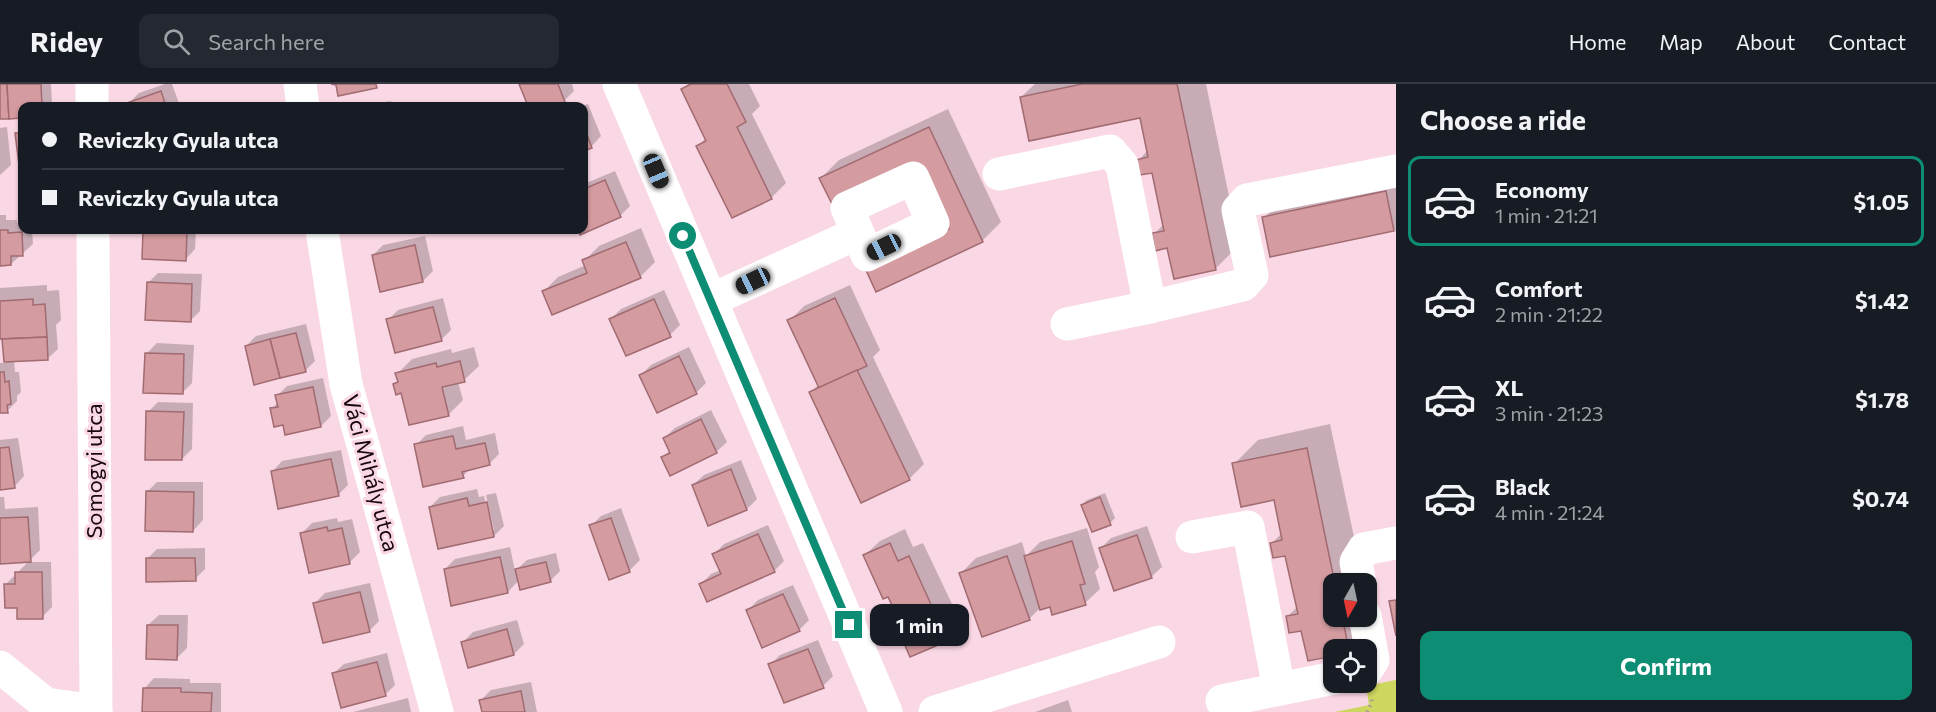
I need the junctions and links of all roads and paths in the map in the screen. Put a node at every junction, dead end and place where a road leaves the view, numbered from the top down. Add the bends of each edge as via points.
1 (92, 84) edge
2 (300, 84) edge
3 (619, 84) edge
4 (92, 102) edge
5 (302, 102) edge
6 (1396, 171) edge
7 (999, 174) dead end
8 (858, 233) dead end
9 (93, 234) edge
10 (323, 234) edge
11 (711, 300) junction
12 (1150, 307) junction
13 (1066, 324) dead end
14 (1192, 537) dead end
15 (1396, 543) edge
16 (1358, 573) edge
17 (1159, 642) dead end
18 (0, 667) edge
19 (1323, 680) edge
20 (1279, 689) junction
21 (1222, 701) dead end
22 (93, 712) edge
23 (437, 712) edge
24 (886, 712) edge
25 (935, 712) edge

1 - 4 street
2 - 5 street
3 - 11 street
6 - 12 street via 1247,200 1238,210 1252,276 1243,285
7 - 12 street via 1110,152 1122,165
8 - 11 street
9 - 22 street, Somogyi utca
10 - 23 street, Váci Mihály utca via 346,384
11 - 24 street
12 - 13 street
14 - 20 street via 1248,527
15 - 16 street via 1364,549 1356,562
17 - 25 street
18 - 22 street via 46,704
19 - 20 street
20 - 21 street

